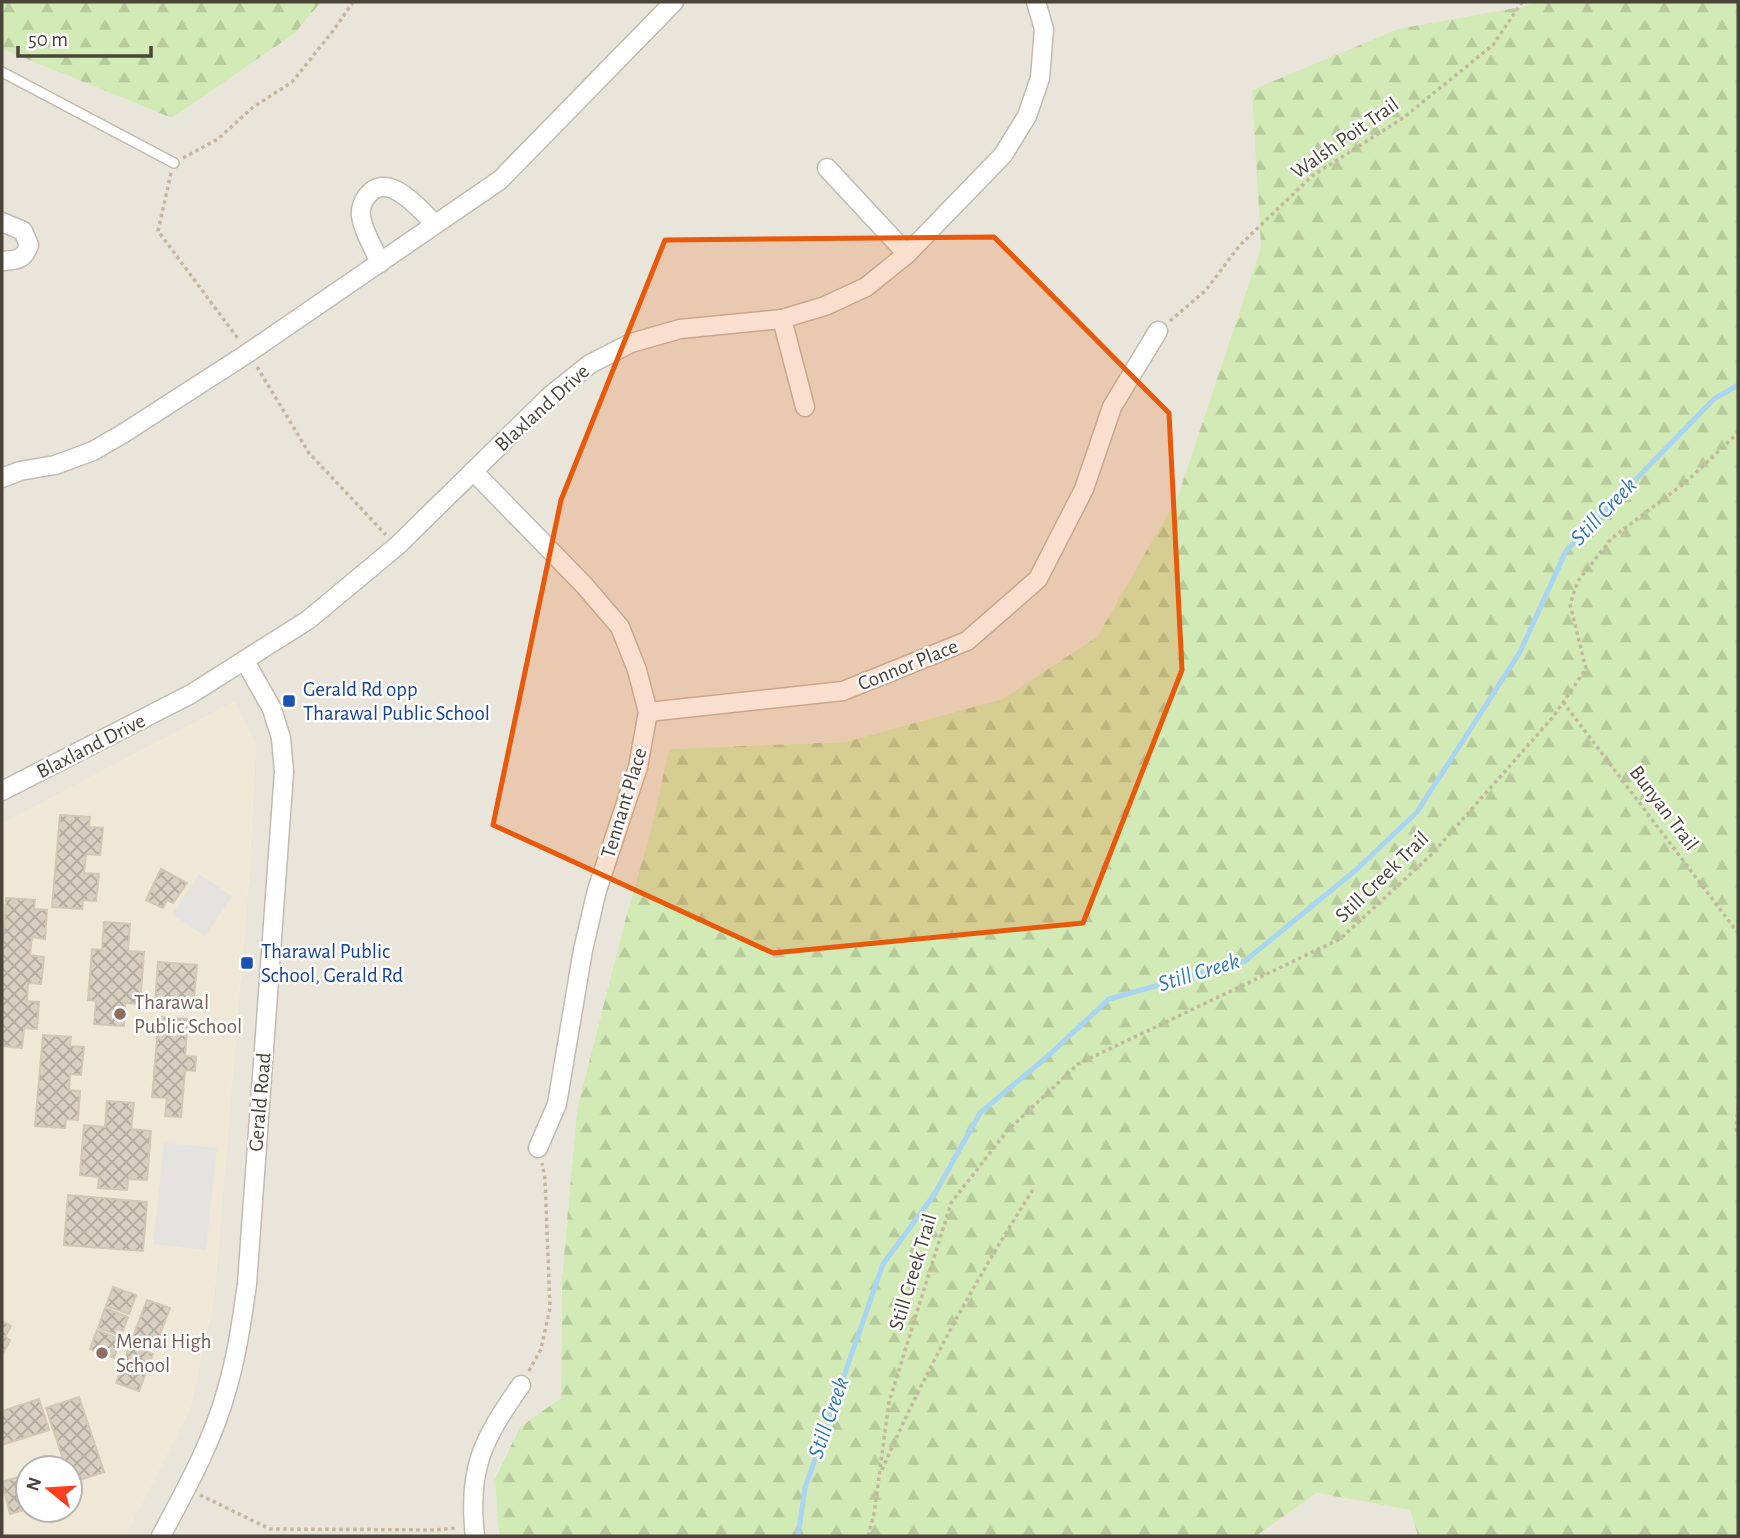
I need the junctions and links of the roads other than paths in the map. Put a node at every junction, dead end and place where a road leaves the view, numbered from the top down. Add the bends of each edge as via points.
1 (674, 2) edge
2 (1036, 2) edge
3 (2, 72) edge
4 (174, 163) road end
5 (827, 168) dead end
6 (2, 222) edge
7 (435, 224) junction
8 (907, 254) junction
9 (2, 261) edge
10 (380, 262) junction
11 (782, 319) junction
12 (1158, 331) road end
13 (805, 407) dead end
14 (473, 471) junction
15 (2, 478) edge
16 (245, 661) junction
17 (648, 712) junction
18 (2, 791) edge
19 (538, 1148) road end
20 (521, 1385) road end
21 (474, 1531) edge
22 (161, 1536) edge

1 - 7 street via 500,180
2 - 8 street, Blaxland Drive via 1044,29 1040,78 1027,116 1003,155
3 - 4 lane
5 - 8 street
6 - 9 street via 23,231 29,245 19,260
7 - 10 street
7 - 10 street via 395,189 371,192 361,215
8 - 11 street, Blaxland Drive via 866,287
10 - 15 street via 93,451
11 - 13 street
11 - 14 street, Blaxland Drive via 680,329 631,343 590,364 551,395
12 - 17 street, Connor Place via 1112,407 1084,489 1038,579 967,641 843,691
14 - 16 street, Blaxland Drive via 397,546 308,620
14 - 17 street, Tennant Place via 620,627
16 - 18 street, Blaxland Drive via 191,694
16 - 22 street, Gerald Road via 272,709 284,772 247,1283 227,1390 209,1442
17 - 19 street, Tennant Place via 638,767 591,914 557,1104
20 - 21 street via 485,1441 473,1483

